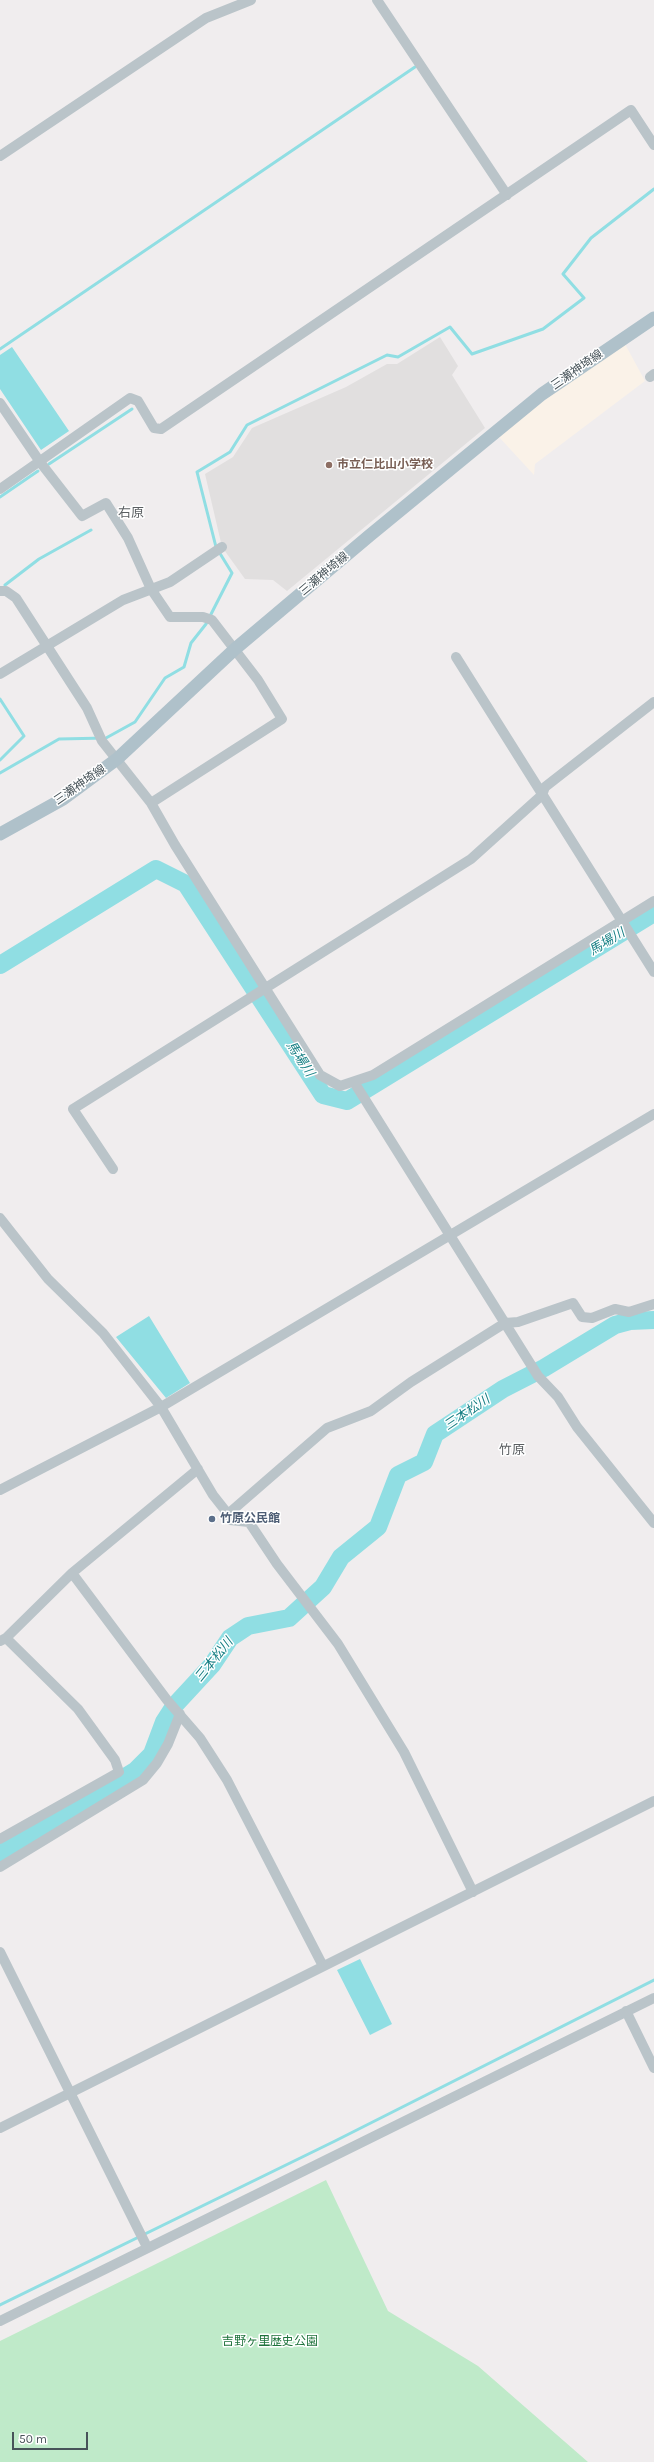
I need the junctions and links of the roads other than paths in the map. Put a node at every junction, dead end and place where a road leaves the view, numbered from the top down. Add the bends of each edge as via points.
1 (251, 0) edge
2 (377, 0) edge
3 (654, 145) edge
4 (0, 156) edge
5 (507, 194) junction
6 (654, 318) edge
7 (0, 404) edge
8 (40, 462) junction
9 (0, 489) edge
10 (222, 547) dead end
11 (151, 588) junction
12 (0, 591) edge
13 (46, 646) junction
14 (235, 650) junction
15 (456, 657) dead end
16 (0, 674) edge
17 (654, 702) edge
18 (117, 759) junction
19 (542, 795) junction
20 (151, 803) junction
21 (0, 834) edge
22 (654, 901) edge
23 (622, 921) junction
24 (654, 972) edge
25 (266, 987) junction
26 (354, 1082) junction
27 (654, 1114) edge
28 (113, 1169) dead end
29 (0, 1218) edge
30 (449, 1234) junction
31 (654, 1304) edge
32 (505, 1323) junction
33 (161, 1407) junction
34 (198, 1470) junction
35 (0, 1490) edge
36 (228, 1514) junction
37 (654, 1523) edge
38 (72, 1572) junction
39 (3, 1640) edge
40 (180, 1714) junction
41 (654, 1801) edge
42 (0, 1839) edge
43 (0, 1867) edge
44 (473, 1892) junction
45 (0, 1952) edge
46 (323, 1966) junction
47 (654, 1998) edge
48 (626, 2011) junction
49 (654, 2068) edge
50 (69, 2093) junction
51 (0, 2128) edge
52 (147, 2247) junction
53 (0, 2321) edge

1 - 4 street via 206,18
2 - 5 street
3 - 5 street via 631,110
5 - 8 street via 161,429 154,428 138,401 130,398
6 - 14 main road, 三瀬神埼線 via 542,394
7 - 8 street
8 - 9 street
8 - 11 street via 82,516 106,503 128,538
10 - 11 street via 170,582
11 - 13 street via 123,600
11 - 14 street via 170,617 203,617 212,620
12 - 13 street via 6,591 16,598
13 - 16 street
13 - 18 street via 87,708 102,741
14 - 18 main road, 三瀬神埼線
14 - 20 street via 258,680 282,719
15 - 19 street
17 - 19 street via 545,788
18 - 20 street
18 - 21 main road, 三瀬神埼線 via 63,799
19 - 23 street
19 - 25 street via 471,859
20 - 25 street
22 - 23 street
23 - 24 street
23 - 26 street via 373,1075
25 - 26 street via 320,1075 340,1086
25 - 28 street via 73,1109
26 - 30 street
27 - 30 street
29 - 33 street via 48,1279 103,1333
30 - 32 street
30 - 33 street
31 - 32 street via 629,1312 615,1309 592,1318 582,1317 573,1303 518,1322
32 - 36 street via 411,1382 371,1411 327,1428
32 - 37 street via 538,1376 558,1397 577,1427
33 - 34 street
33 - 35 street
34 - 36 street
34 - 38 street
36 - 44 street via 230,1520 248,1522 360,1678 404,1752
38 - 39 street
38 - 40 street
39 - 42 street via 78,1709 115,1760 119,1772
40 - 43 street via 168,1744 143,1780
40 - 46 street via 200,1738 227,1780
41 - 44 street
44 - 46 street
45 - 50 street
46 - 50 street
47 - 48 street
48 - 49 street
48 - 52 street
50 - 51 street
50 - 52 street
52 - 53 street

